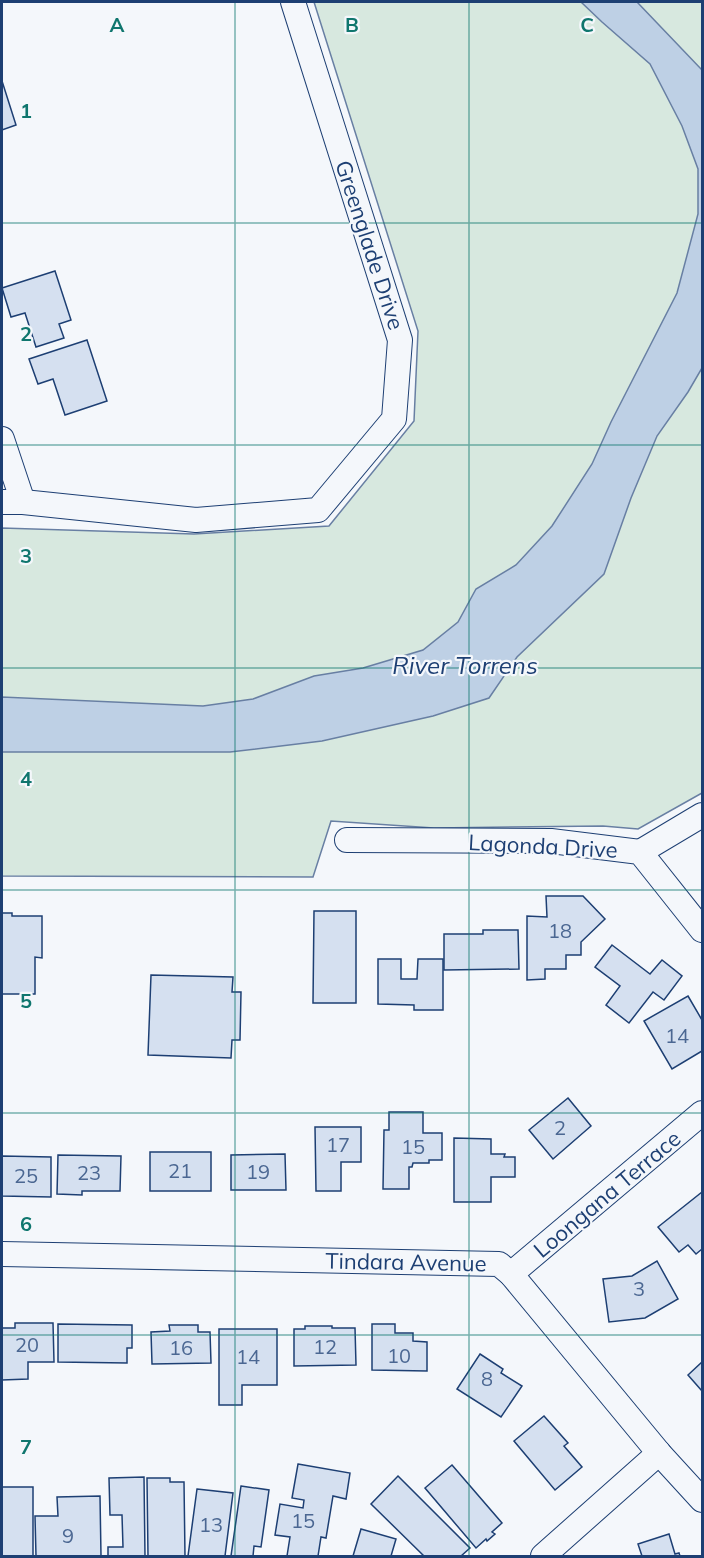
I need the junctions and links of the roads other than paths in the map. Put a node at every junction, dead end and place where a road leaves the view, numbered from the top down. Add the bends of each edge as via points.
1 (293, 2) edge
2 (2, 439) edge
3 (12, 502) edge
4 (702, 815) edge
5 (347, 840) dead end
6 (640, 852) junction
7 (702, 930) edge
8 (702, 1113) edge
9 (2, 1254) edge
10 (511, 1274) junction
11 (659, 1453) junction
12 (702, 1500) edge
13 (543, 1557) edge

1 - 3 street, Greenglade Drive via 400,340 394,419 318,510 196,519
2 - 3 street
4 - 6 street
5 - 6 street, Lagonda Drive via 551,841
6 - 7 street, Lagonda Drive
8 - 10 street, Loongana Terrace
9 - 10 street, Tindara Avenue via 499,1264
10 - 11 street, Tindara Avenue
11 - 12 street, Tindara Avenue
11 - 13 street

